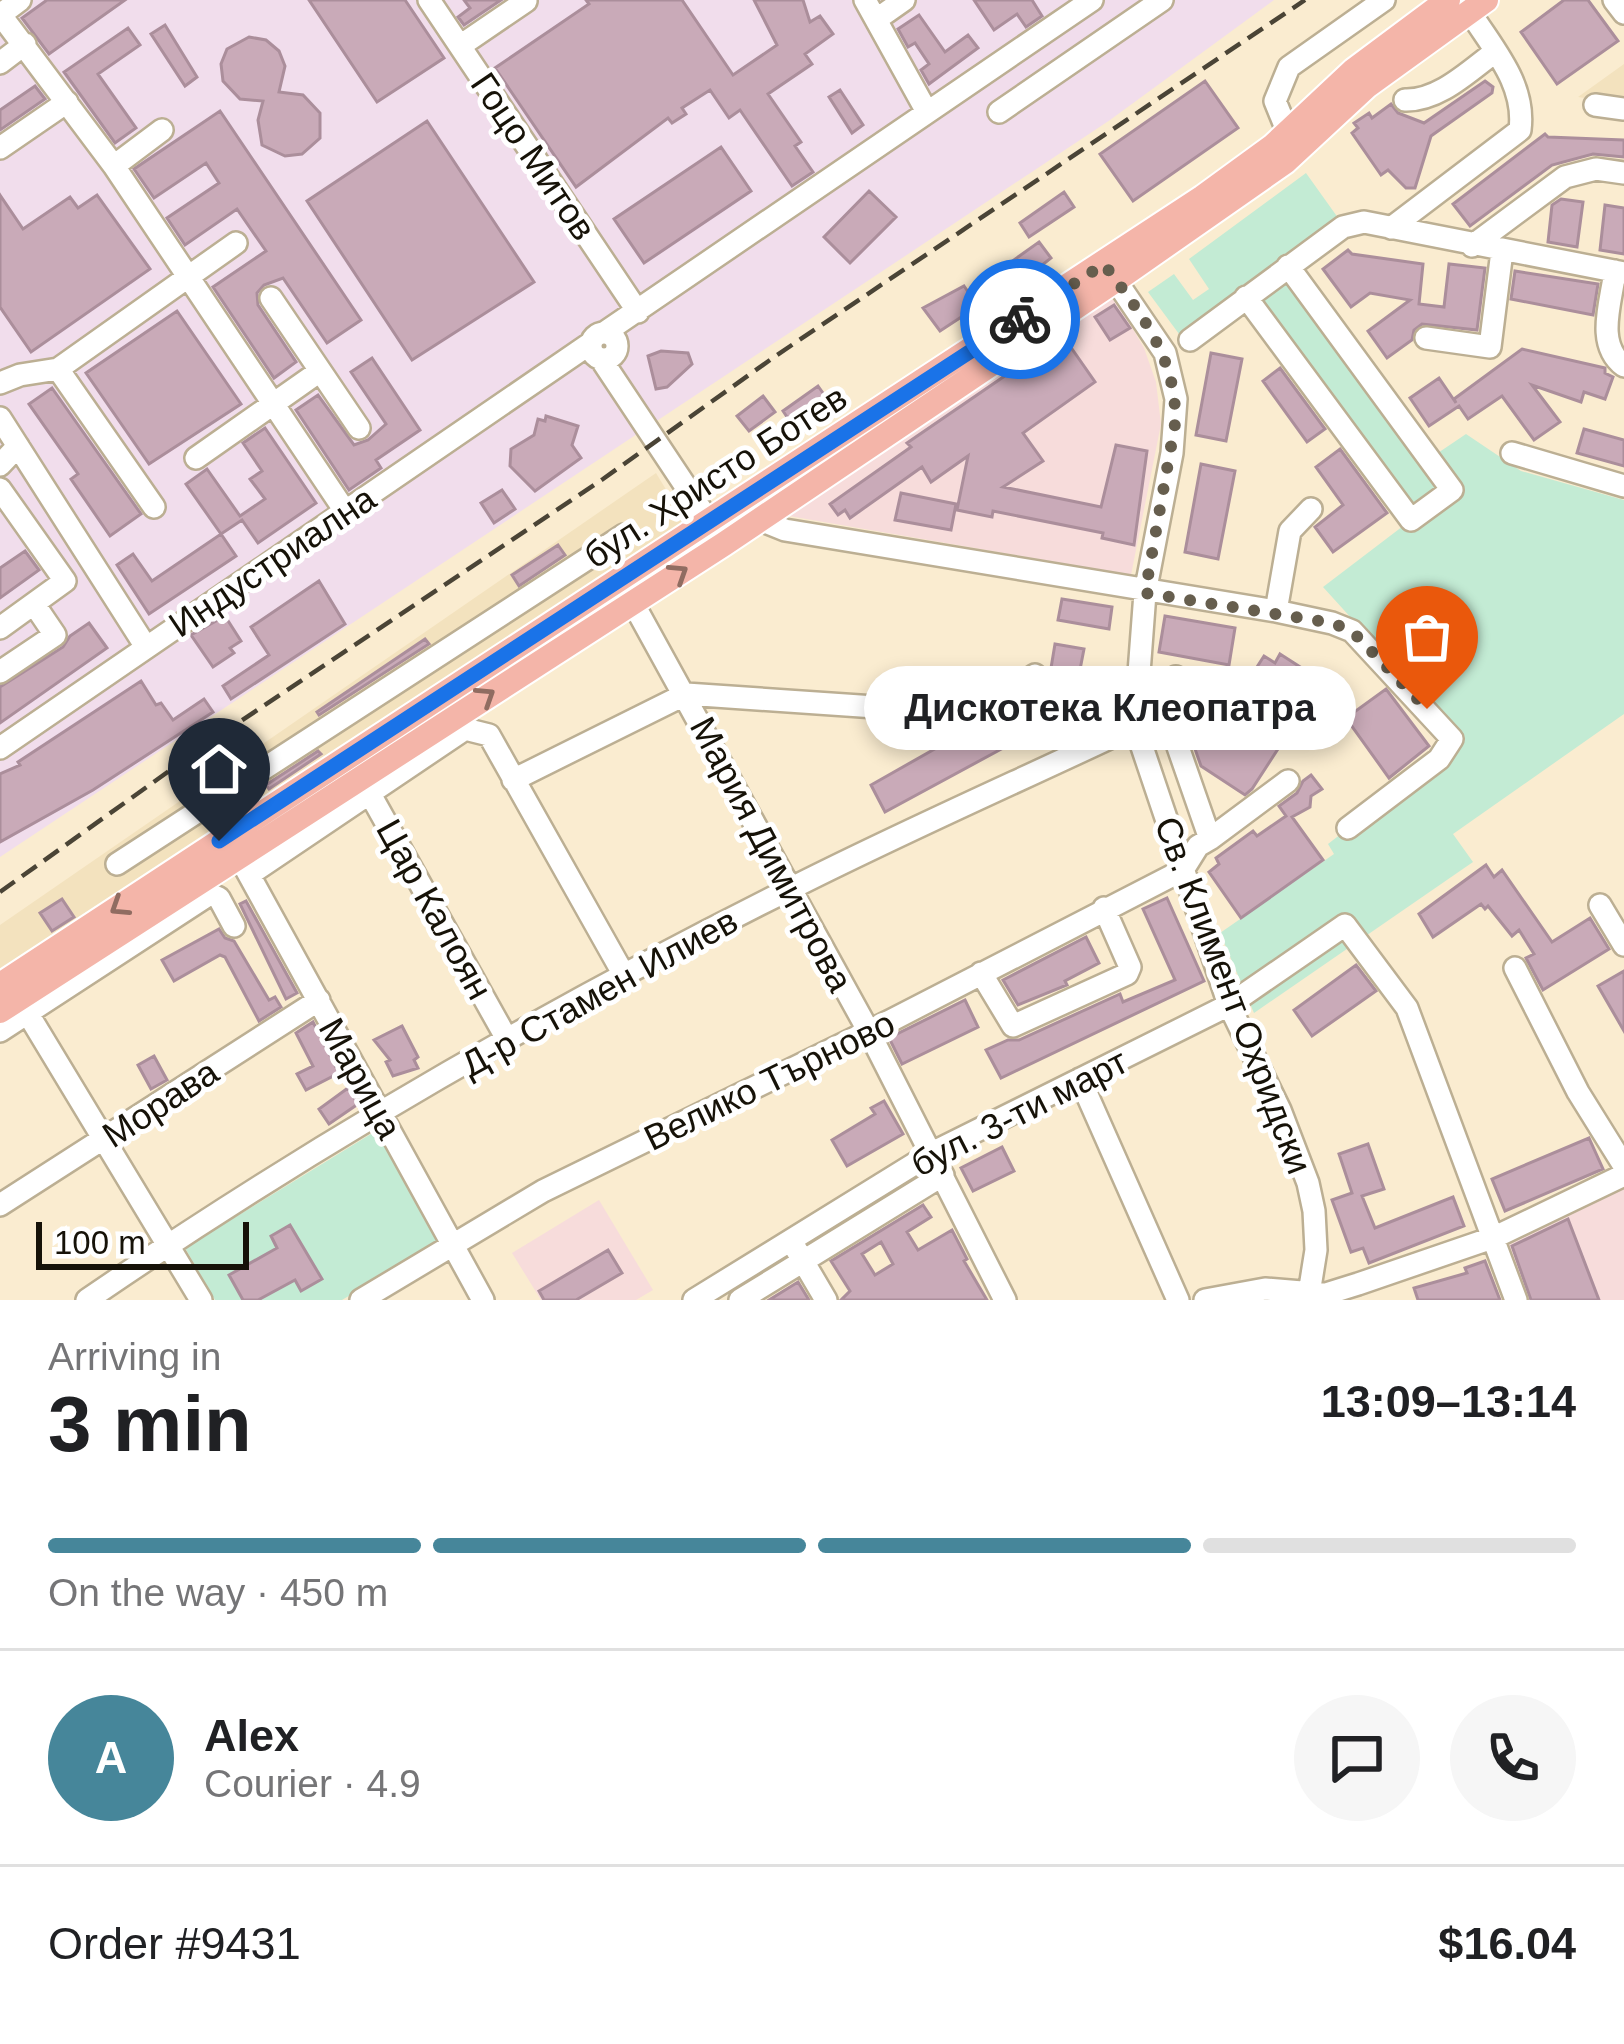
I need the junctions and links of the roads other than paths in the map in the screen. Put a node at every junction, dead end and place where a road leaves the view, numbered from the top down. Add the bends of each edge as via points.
1 (20, 0) edge
2 (429, 0) edge
3 (904, 0) edge
4 (1092, 0) edge
5 (1162, 0) edge
6 (1384, 0) edge
7 (1614, 0) edge
8 (526, 2) edge
9 (1468, 4) edge
10 (1059, 9) edge
11 (871, 10) edge
12 (1624, 13) edge
13 (0, 14) edge
14 (25, 44) junction
15 (460, 46) junction
16 (1495, 52) junction
17 (0, 63) edge
18 (1405, 100) dead end
19 (67, 102) junction
20 (1595, 104) dead end
21 (1624, 109) edge
22 (927, 112) junction
23 (999, 112) dead end
24 (162, 130) dead end
25 (1288, 133) junction
26 (0, 148) edge
27 (114, 166) junction
28 (1624, 173) edge
29 (1391, 228) junction
30 (236, 243) dead end
31 (1472, 246) junction
32 (1502, 251) junction
33 (1288, 266) junction
34 (1110, 272) junction
35 (1619, 272) edge
36 (186, 276) junction
37 (1246, 297) junction
38 (271, 298) dead end
39 (638, 312) junction
40 (1616, 330) edge
41 (1426, 338) dead end
42 (1190, 340) dead end
43 (604, 349) junction
44 (1624, 366) edge
45 (58, 369) junction
46 (320, 371) junction
47 (0, 383) edge
48 (274, 404) junction
49 (0, 418) edge
50 (359, 428) dead end
51 (18, 446) junction
52 (1512, 453) dead end
53 (196, 458) dead end
54 (0, 465) edge
55 (1624, 486) edge
56 (0, 489) edge
57 (154, 507) dead end
58 (1311, 509) dead end
59 (345, 511) junction
60 (760, 520) junction
61 (717, 534) junction
62 (624, 535) dead end
63 (576, 567) junction
64 (1145, 593) junction
65 (595, 598) junction
66 (633, 602) junction
67 (34, 604) junction
68 (1276, 611) junction
69 (0, 628) edge
70 (146, 647) junction
71 (0, 673) edge
72 (1035, 675) dead end
73 (1176, 677) dead end
74 (686, 694) junction
75 (1135, 726) junction
76 (0, 748) edge
77 (513, 780) junction
78 (1288, 781) dead end
79 (366, 786) junction
80 (210, 804) junction
81 (1348, 828) dead end
82 (1210, 839) junction
83 (239, 855) junction
84 (117, 864) dead end
85 (1183, 870) junction
86 (789, 889) junction
87 (1600, 905) dead end
88 (1104, 908) junction
89 (234, 926) dead end
90 (1624, 945) edge
91 (1515, 968) dead end
92 (982, 973) junction
93 (624, 975) junction
94 (319, 1000) junction
95 (12, 1002) edge
96 (1229, 1005) junction
97 (0, 1031) edge
98 (868, 1031) junction
99 (508, 1041) junction
100 (1080, 1079) junction
101 (380, 1112) junction
102 (104, 1140) junction
103 (932, 1154) junction
104 (1624, 1166) edge
105 (943, 1175) junction
106 (1624, 1175) edge
107 (0, 1205) edge
108 (1495, 1237) junction
109 (791, 1240) junction
110 (453, 1244) junction
111 (168, 1245) junction
112 (804, 1261) junction
113 (1309, 1297) edge
114 (87, 1300) edge
115 (201, 1300) edge
116 (361, 1300) edge
117 (484, 1300) edge
118 (694, 1300) edge
119 (740, 1300) edge
120 (826, 1300) edge
121 (1005, 1300) edge
122 (1178, 1300) edge
123 (1204, 1300) edge
124 (1516, 1300) edge

1 - 13 street
2 - 15 street, Гоцо Митов
3 - 11 street
4 - 10 street, Индустриална
5 - 23 street
6 - 25 street via 1289,67 1275,101
7 - 12 street
8 - 15 street
9 - 16 street
9 - 25 main road, бул. Христо Ботев via 1354,70
9 - 34 main road, бул. Христо Ботев via 1285,162
10 - 22 street, Индустриална
11 - 22 street
13 - 14 street
14 - 17 street
14 - 19 street
15 - 39 street, Гоцо Митов
16 - 18 street via 1442,89
16 - 29 street via 1523,105 1520,130
19 - 26 street
19 - 27 street
20 - 21 street
22 - 39 street, Индустриална
24 - 27 street
25 - 34 main road, бул. Христо Ботев
27 - 36 street
28 - 31 street via 1596,169 1565,178
29 - 31 street
29 - 33 street via 1342,226
30 - 36 street
31 - 32 street
32 - 35 street
32 - 41 street via 1490,347
33 - 37 street
33 - 37 street via 1452,490 1411,520
34 - 60 main road, бул. Христо Ботев
34 - 61 main road, бул. Христо Ботев
34 - 64 street, Св. Климент Охридски via 1165,353 1176,399
35 - 40 street
36 - 45 street
36 - 48 street
37 - 42 street
38 - 46 street
39 - 43 street, Индустриална
40 - 44 street via 1608,349
43 - 59 street, Индустриална via 544,375
43 - 61 street
45 - 47 street
45 - 57 street
46 - 48 street
46 - 50 street
48 - 53 street
48 - 59 street
49 - 51 street
51 - 54 street
51 - 70 street
52 - 55 street
56 - 67 street via 65,581
58 - 68 street via 1291,531
59 - 70 street, Индустриална
60 - 61 main road, бул. Христо Ботев
60 - 64 street
61 - 65 main road, бул. Христо Ботев
66 -> 61 main road, бул. Христо Ботев
62 - 63 street
63 - 65 street
63 - 80 street
64 - 68 street
64 - 75 street, Св. Климент Охридски
65 - 83 main road, бул. Христо Ботев
66 - 74 street, Мария Димитрова
79 -> 66 main road, бул. Христо Ботев
67 - 69 street
67 - 71 street via 55,635
68 - 81 street via 1352,631 1450,732 1438,759
70 - 76 street, Индустриална
72 - 74 street via 977,714
73 - 82 street via 1178,747
74 - 77 street
74 - 86 street, Мария Димитрова
75 - 85 street, Св. Климент Охридски
75 - 86 street, Д-р Стамен Илиев
77 - 79 street via 489,735 465,729
77 - 93 street
78 - 82 street
79 - 83 main road, бул. Христо Ботев
79 - 99 street, Цар Калоян
80 - 83 street, Марица
80 - 84 street
82 - 85 street
83 - 94 street, Марица
83 - 95 main road, бул. Христо Ботев
85 - 88 street, Велико Търново
85 - 96 street, Св. Климент Охридски
86 - 93 street, Д-р Стамен Илиев
86 - 98 street, Мария Димитрова
87 - 90 street
88 - 92 street, Велико Търново
88 - 92 street via 1127,974 1013,1026
89 - 95 street via 210,894
91 - 104 street
92 - 98 street, Велико Търново
93 - 99 street, Д-р Стамен Илиев
94 - 101 street, Марица
94 - 102 street, Морава
95 - 97 street
95 - 102 street
96 - 100 street, бул. 3-ти март
96 - 108 street, бул. 3-ти март via 1345,925 1407,1008
96 - 113 street, Св. Климент Охридски via 1308,1183 1316,1250
98 - 103 street, Мария Димитрова
98 - 110 street, Велико Търново
99 - 101 street, Д-р Стамен Илиев
100 - 103 street, бул. 3-ти март
100 - 122 street
101 - 110 street, Марица
101 - 111 street, Д-р Стамен Илиев
102 - 107 street, Морава
102 - 111 street
103 - 105 street, Мария Димитрова
103 - 109 street, бул. 3-ти март
105 - 112 street
105 - 121 street, Мария Димитрова
106 - 108 street
108 - 113 street
108 - 124 street
109 - 112 street
109 - 118 street, бул. 3-ти март
110 - 116 street, Велико Търново
110 - 117 street, Марица
111 - 114 street, Д-р Стамен Илиев
111 - 115 street
112 - 119 street
112 - 120 street
113 - 123 street via 1265,1289

